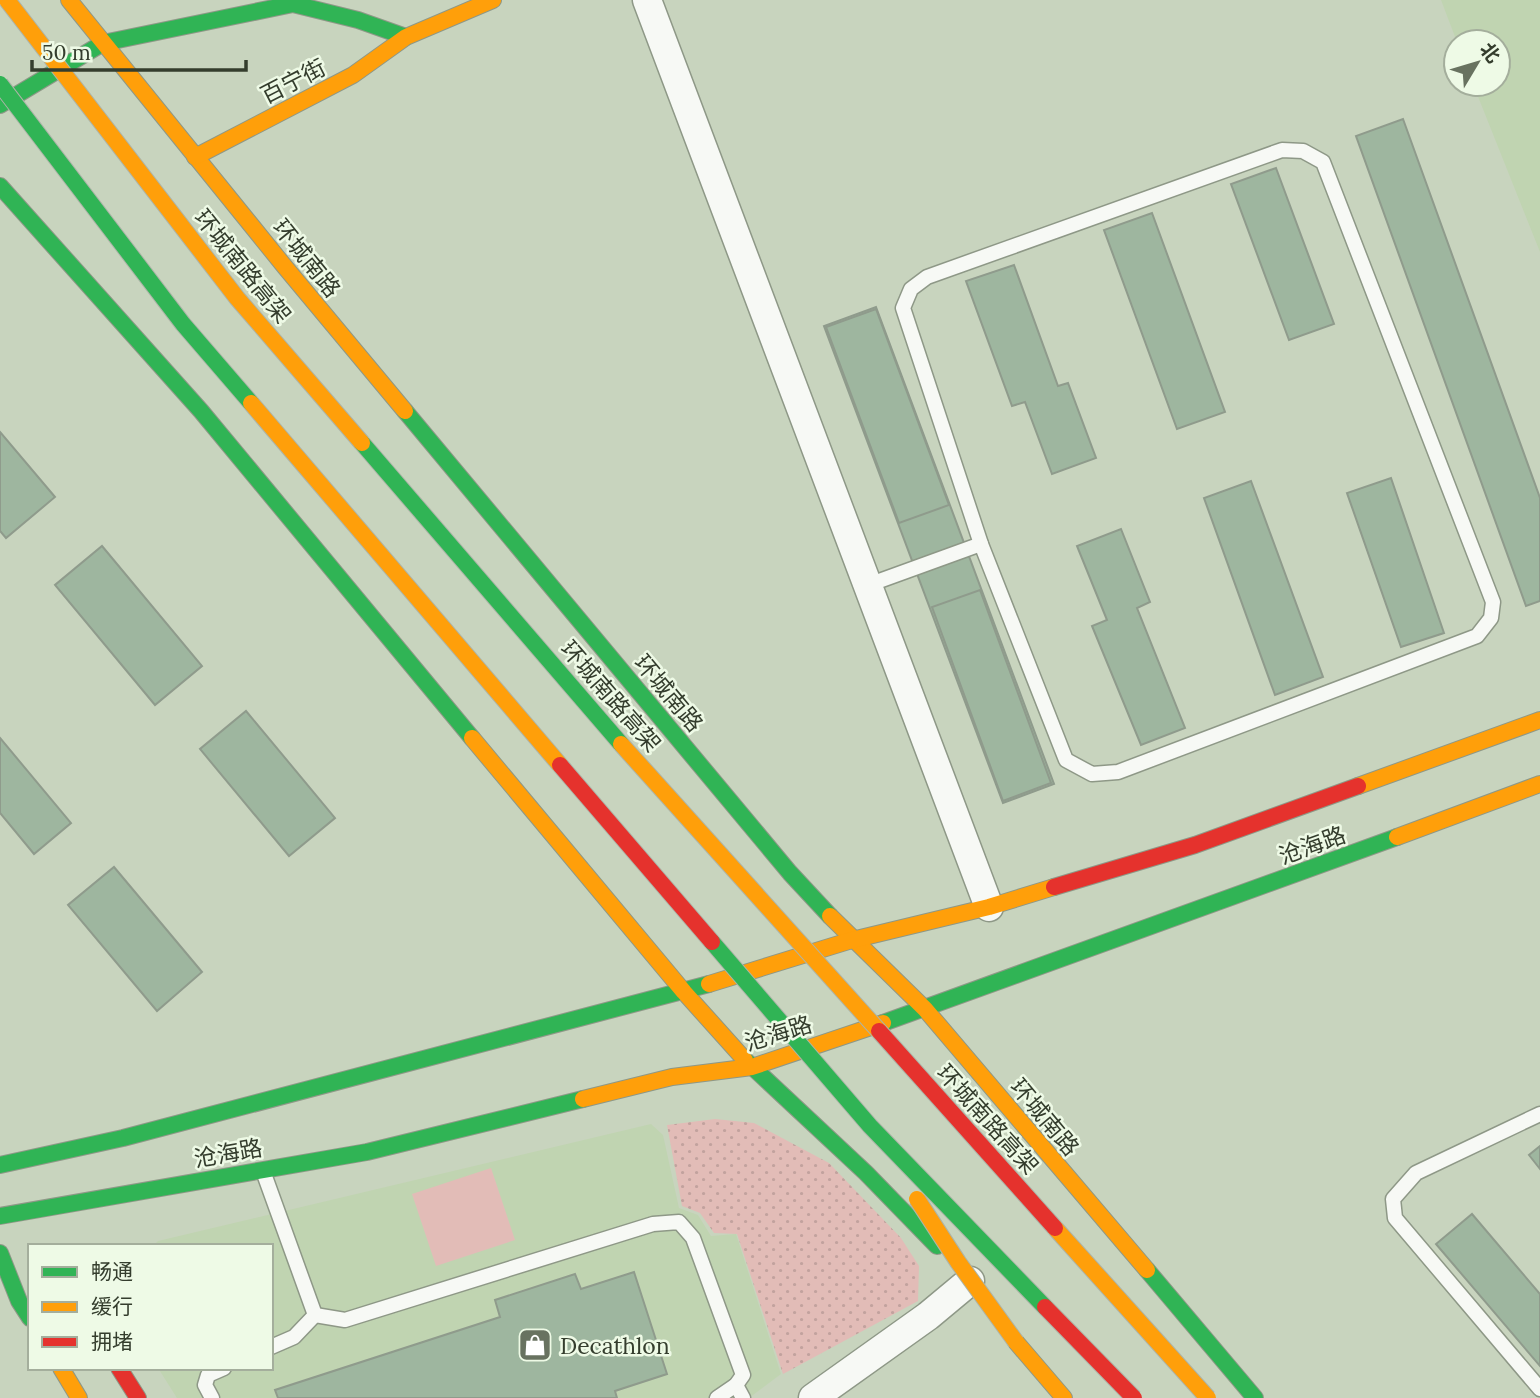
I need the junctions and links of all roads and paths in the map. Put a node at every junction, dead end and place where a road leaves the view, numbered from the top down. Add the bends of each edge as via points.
1 (7, 0) edge
2 (69, 0) edge
3 (493, 0) edge
4 (647, 0) edge
5 (293, 2) edge
6 (54, 34) dead end
7 (406, 37) junction
8 (103, 43) junction
9 (0, 84) edge
10 (0, 106) edge
11 (9, 125) edge
12 (195, 157) junction
13 (0, 186) edge
14 (237, 298) junction
15 (183, 324) junction
16 (981, 544) junction
17 (868, 585) junction
18 (1540, 720) edge
19 (1540, 784) edge
20 (989, 906) junction
21 (852, 940) junction
22 (684, 992) junction
23 (925, 1009) junction
24 (752, 1067) junction
25 (1540, 1114) edge
26 (870, 1126) junction
27 (0, 1165) edge
28 (263, 1170) junction
29 (0, 1216) edge
30 (0, 1252) edge
31 (970, 1280) junction
32 (28, 1315) edge
33 (315, 1315) junction
34 (273, 1346) edge
35 (62, 1370) edge
36 (120, 1370) edge
37 (219, 1370) edge
38 (1540, 1389) edge
39 (739, 1392) edge
40 (1070, 1393) edge
41 (79, 1398) edge
42 (138, 1398) edge
43 (212, 1398) edge
44 (717, 1398) edge
45 (813, 1398) edge
46 (1134, 1398) edge
47 (1208, 1398) edge
48 (1255, 1398) edge

1 - 14 main road, 环城南路高架, bridge
2 - 8 main road, 环城南路
3 - 7 main road, 百宁街
4 - 17 street
5 - 7 main road
5 - 8 main road
6 - 14 main road, bridge
7 - 12 main road, 百宁街 via 353,75
8 - 10 main road
8 - 12 main road, 环城南路
9 - 15 main road, bridge
11 - 15 main road, bridge
12 - 21 main road, 环城南路 via 790,873
13 - 22 main road via 201,411
14 - 47 main road, 环城南路高架, bridge via 644,770
15 - 26 main road, bridge
16 - 16 lane via 1066,760 1091,774 1118,772 1477,636 1491,618 1493,601 1323,162 1303,151 1282,150 927,277 911,289 903,308
16 - 17 lane
17 - 20 street
18 - 20 main road, 沧海路 via 1195,845
19 - 23 main road, 沧海路
20 - 21 main road, 沧海路
21 - 22 main road, 沧海路
21 - 23 main road, 环城南路
22 - 24 main road
22 - 27 main road, 沧海路 via 123,1138
23 - 24 main road, 沧海路
23 - 48 main road, 环城南路
24 - 28 main road, 沧海路 via 672,1077 367,1152
24 - 31 main road via 866,1173
25 - 38 lane via 1416,1173 1392,1199 1395,1218
26 - 40 main road, bridge via 1016,1342
26 - 46 main road, bridge
28 - 29 main road, 沧海路
28 - 33 lane
30 - 32 main road
31 - 40 main road
31 - 45 street via 928,1316
33 - 34 lane via 294,1337
33 - 39 lane via 345,1320 653,1224 679,1222 693,1238 743,1375
35 - 41 main road
36 - 42 main road
37 - 43 lane via 208,1375 205,1385
39 - 44 lane

